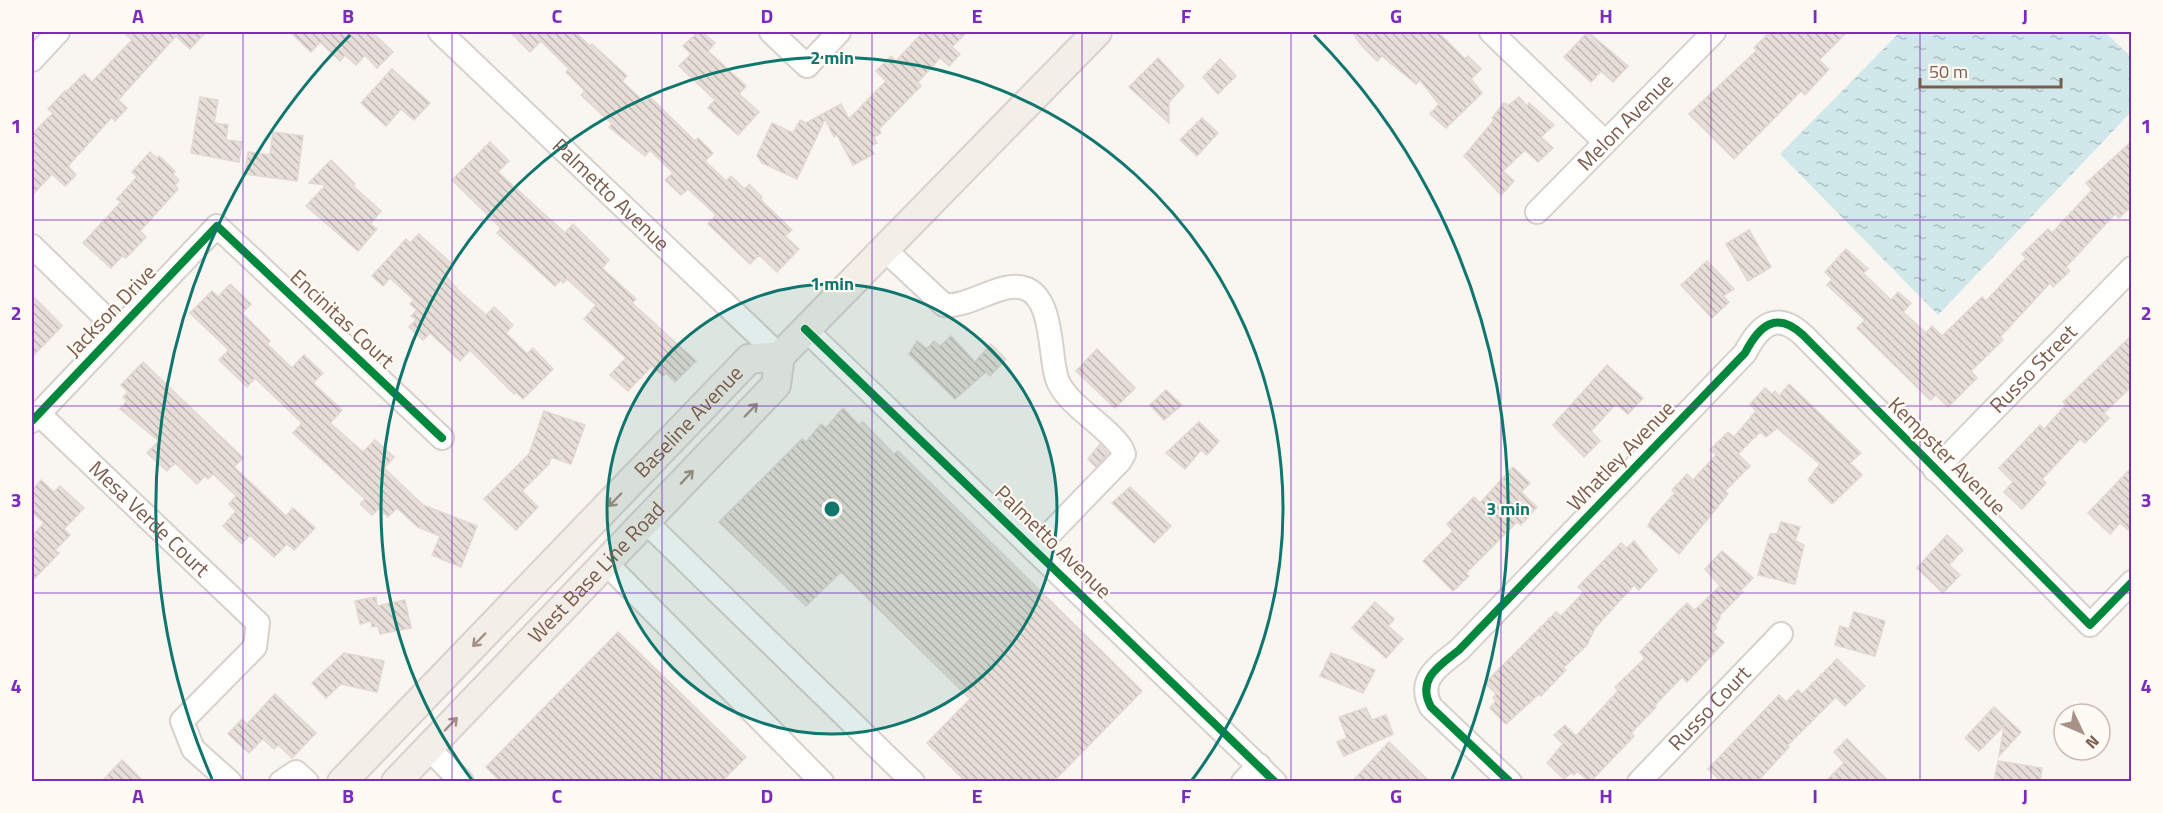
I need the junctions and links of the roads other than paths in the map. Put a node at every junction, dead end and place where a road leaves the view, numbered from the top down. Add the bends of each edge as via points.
1 (58, 32) edge
2 (440, 32) edge
3 (771, 32) edge
4 (839, 32) edge
5 (1097, 32) edge
6 (1491, 32) edge
7 (1714, 32) edge
8 (32, 60) edge
9 (1605, 142) junction
10 (1537, 212) dead end
11 (217, 226) joint
12 (32, 246) edge
13 (884, 249) junction
14 (2132, 268) edge
15 (1773, 322) joint
16 (805, 329) junction
17 (118, 330) junction
18 (780, 356) junction
19 (35, 417) edge
20 (442, 438) dead end
21 (1935, 470) junction
22 (645, 521) junction
23 (1035, 549) junction
24 (606, 563) junction
25 (2132, 582) edge
26 (1781, 634) dead end
27 (428, 748) junction
28 (1251, 773) edge
29 (230, 782) edge
30 (281, 782) edge
31 (307, 782) edge
32 (342, 782) edge
33 (396, 782) edge
34 (462, 782) edge
35 (822, 782) edge
36 (913, 782) edge
37 (1275, 782) edge
38 (1510, 782) edge
39 (1639, 782) edge

1 - 8 street
2 - 18 street, Palmetto Avenue
3 - 4 street via 807,66
5 - 13 main road
6 - 9 street
7 - 9 street, Melon Avenue
9 - 10 street, Melon Avenue
11 - 17 street, Jackson Drive
11 - 20 street, Encinitas Court
12 - 17 street
13 - 16 main road
13 - 23 street via 944,305 957,306 1009,289 1023,288 1035,296 1043,307 1058,380 1065,392 1122,449 1120,461
14 - 21 street, Russo Street
15 - 21 street, Kempster Avenue via 1784,322 1798,331
15 - 38 street, Whatley Avenue via 1764,327 1745,353 1467,641 1430,673 1425,685 1431,707
16 - 18 main road
16 - 23 street, Palmetto Avenue
17 - 19 street, Jackson Drive
22 -> 18 main road, West Base Line Road via 776,385
18 -> 32 main road, Baseline Avenue via 749,359
19 - 29 street, Mesa Verde Court via 258,622 255,646 182,721 193,748
21 - 25 street, Kempster Avenue via 2090,625
22 - 24 main road, West Base Line Road
22 - 36 street
23 - 28 street, Palmetto Avenue
27 -> 24 main road, West Base Line Road
24 - 35 street
26 - 39 street, Russo Court
27 - 33 main road, West Base Line Road
27 - 34 street
28 - 37 street, Palmetto Avenue
30 - 31 street via 296,772

